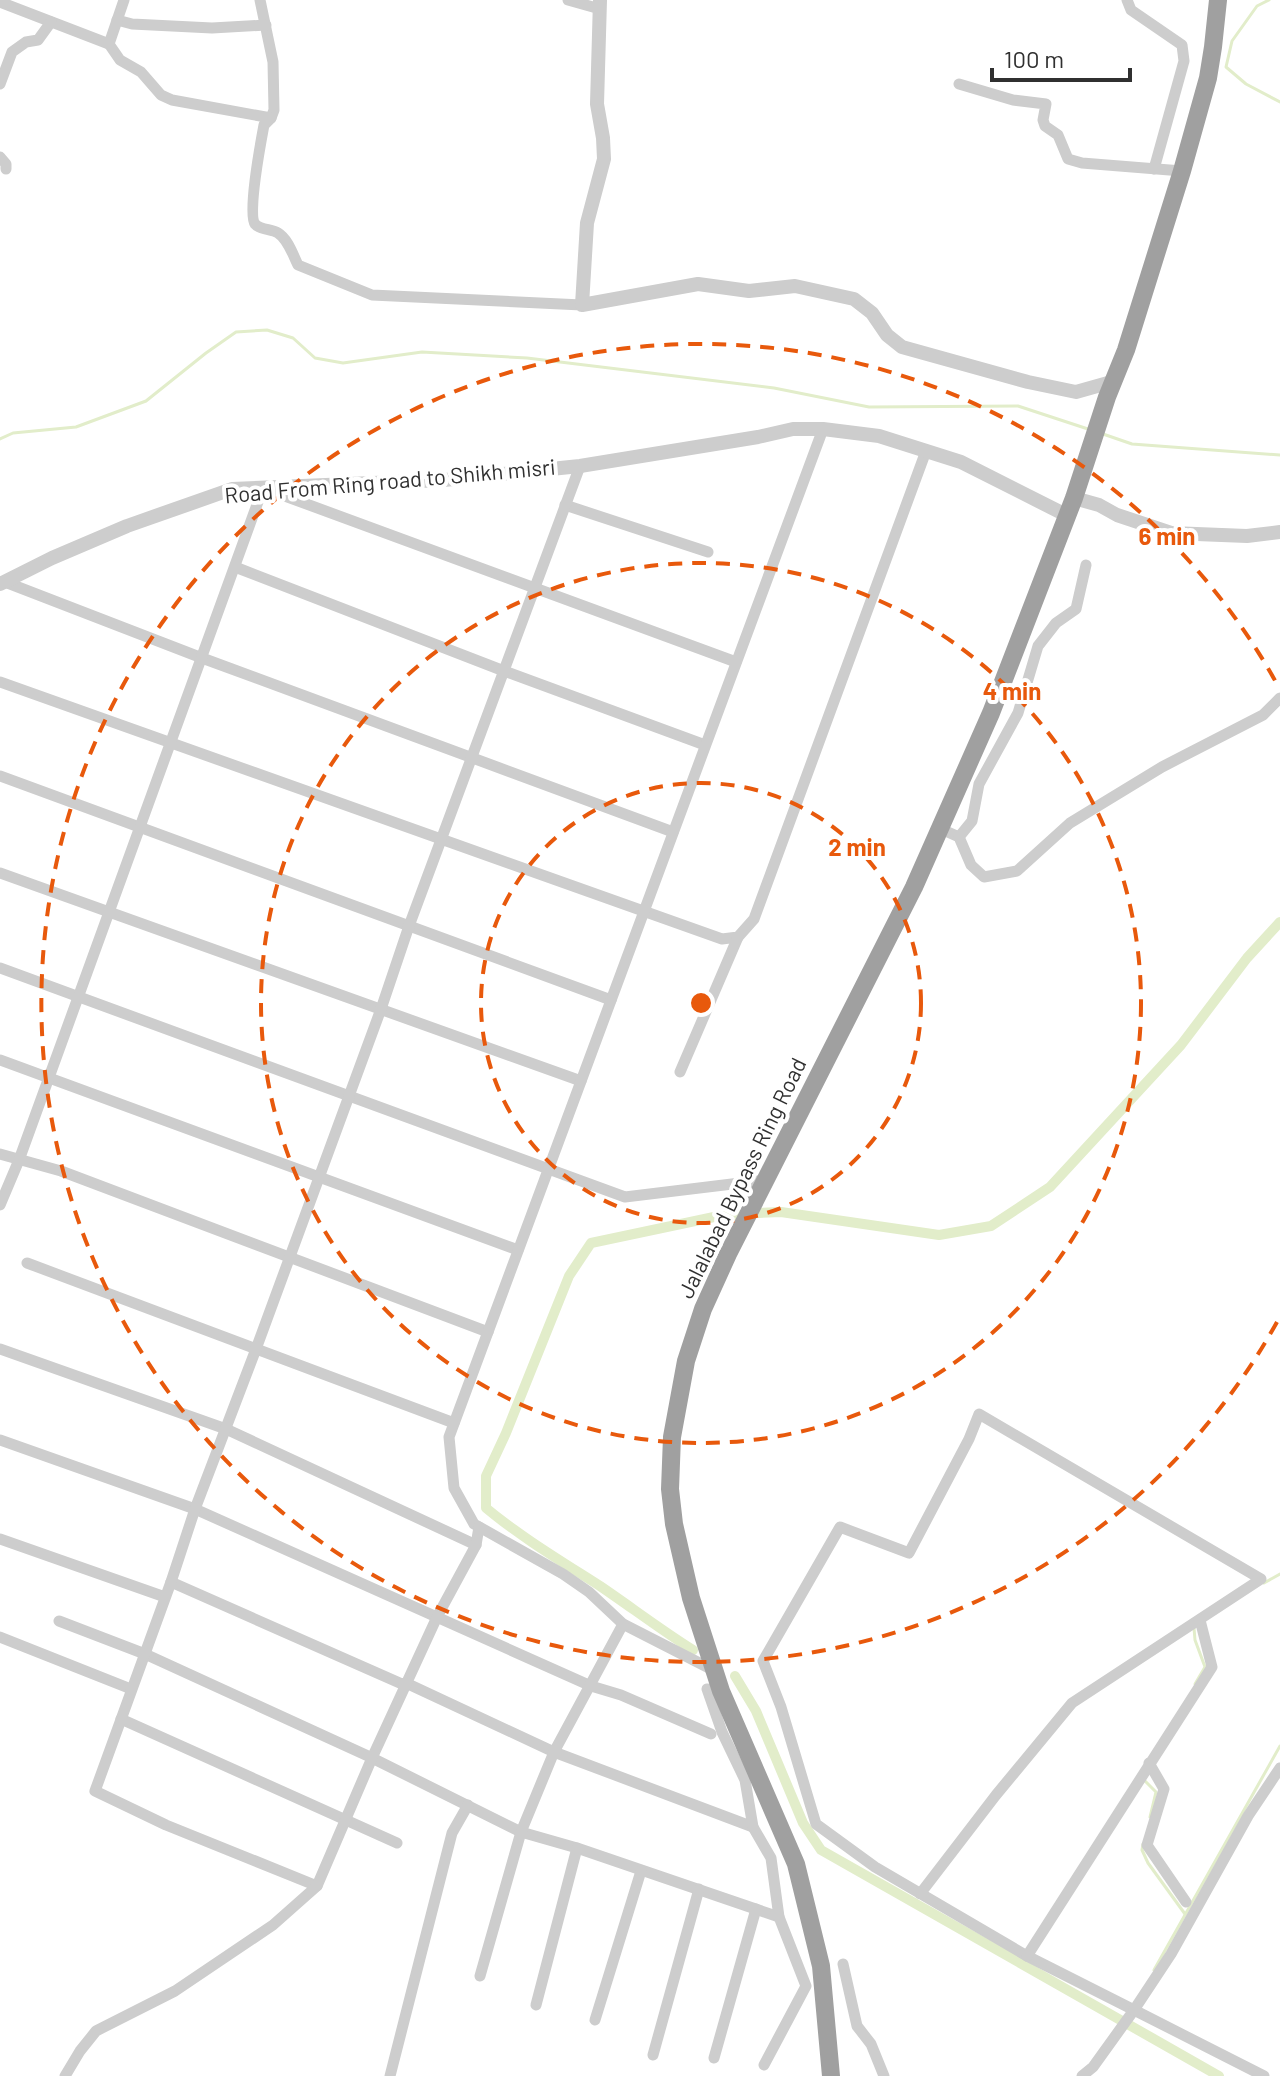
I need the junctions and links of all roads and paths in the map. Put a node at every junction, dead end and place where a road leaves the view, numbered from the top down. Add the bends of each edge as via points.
1 (124, 0) edge
2 (260, 0) edge
3 (568, 0) edge
4 (1127, 0) edge
5 (1218, 0) edge
6 (0, 2) edge
7 (600, 4) edge
8 (117, 20) junction
9 (51, 22) junction
10 (266, 25) junction
11 (109, 44) junction
12 (0, 84) edge
13 (959, 84) dead end
14 (271, 118) junction
15 (0, 157) edge
16 (6, 169) dead end
17 (1154, 169) junction
18 (1182, 171) junction
19 (582, 305) junction
20 (1111, 389) junction
21 (823, 429) junction
22 (926, 451) junction
23 (580, 466) junction
24 (263, 488) junction
25 (565, 505) junction
26 (1070, 506) junction
27 (1280, 532) edge
28 (708, 552) dead end
29 (1086, 565) dead end
30 (235, 567) junction
31 (2, 583) edge
32 (535, 588) junction
33 (202, 658) junction
34 (736, 662) junction
35 (504, 671) junction
36 (0, 682) edge
37 (1280, 698) edge
38 (171, 743) junction
39 (705, 745) junction
40 (473, 758) junction
41 (0, 776) edge
42 (140, 827) junction
43 (941, 829) junction
44 (673, 832) junction
45 (959, 837) junction
46 (443, 840) junction
47 (0, 873) edge
48 (644, 911) junction
49 (110, 912) junction
50 (409, 926) junction
51 (738, 937) junction
52 (0, 968) edge
53 (79, 997) junction
54 (611, 1000) junction
55 (381, 1009) junction
56 (0, 1060) edge
57 (680, 1072) dead end
58 (49, 1078) junction
59 (581, 1081) junction
60 (349, 1096) junction
61 (0, 1154) edge
62 (19, 1160) junction
63 (548, 1169) junction
64 (319, 1177) junction
65 (765, 1180) junction
66 (0, 1205) edge
67 (518, 1250) junction
68 (290, 1257) junction
69 (27, 1263) dead end
70 (488, 1332) junction
71 (0, 1349) edge
72 (256, 1349) junction
73 (454, 1423) junction
74 (226, 1429) junction
75 (0, 1440) edge
76 (195, 1509) junction
77 (479, 1527) junction
78 (0, 1539) edge
79 (476, 1545) junction
80 (171, 1582) junction
81 (165, 1597) junction
82 (437, 1617) junction
83 (1200, 1620) junction
84 (59, 1621) dead end
85 (623, 1624) junction
86 (0, 1637) edge
87 (145, 1654) junction
88 (716, 1672) junction
89 (406, 1683) junction
90 (591, 1686) junction
91 (131, 1689) junction
92 (721, 1691) junction
93 (121, 1719) junction
94 (711, 1734) dead end
95 (554, 1752) junction
96 (372, 1758) junction
97 (1149, 1763) junction
98 (1280, 1768) edge
99 (468, 1805) junction
100 (346, 1821) junction
101 (753, 1827) junction
102 (521, 1832) junction
103 (397, 1843) dead end
104 (577, 1848) junction
105 (641, 1871) junction
106 (317, 1886) junction
107 (699, 1889) junction
108 (920, 1894) junction
109 (1186, 1902) dead end
110 (756, 1909) junction
111 (779, 1917) junction
112 (1027, 1956) junction
113 (843, 1964) dead end
114 (480, 1976) dead end
115 (536, 2005) dead end
116 (1134, 2010) junction
117 (595, 2020) dead end
118 (653, 2055) dead end
119 (714, 2058) dead end
120 (764, 2065) dead end
121 (65, 2076) edge
122 (390, 2076) edge
123 (831, 2076) edge
124 (884, 2076) edge
125 (1082, 2076) edge
126 (1264, 2076) edge

1 - 8 street
2 - 10 street
3 - 7 street
4 - 17 street via 1131,10 1182,45 1184,61
5 - 18 highway, Jalalabad Bypass Ring Road via 1208,78
6 - 9 street
7 - 19 street via 597,104 604,159 587,223
8 - 10 street via 212,28
8 - 11 street
9 - 11 street
9 - 12 street via 38,40 12,52
10 - 14 street via 273,62
11 - 14 street via 161,95
13 - 17 street via 1046,104 1045,126 1058,135 1068,159
14 - 19 street via 264,125 254,223 279,233 298,265 372,295
15 - 16 street
17 - 18 street
18 - 20 highway, Jalalabad Bypass Ring Road
19 - 20 street via 698,284 749,291 795,286 854,299 902,347 1076,392
20 - 26 highway, Jalalabad Bypass Ring Road
21 - 22 street, Road From Ring road to Shikh misri via 879,436
21 - 23 street, Road From Ring road to Shikh misri via 793,429
21 - 34 street
22 - 26 street, Road From Ring road to Shikh misri
22 - 51 street via 754,919
23 - 24 street, Road From Ring road to Shikh misri via 444,480
23 - 25 street
24 - 30 street
24 - 31 street, Road From Ring road to Shikh misri via 232,489 127,526
24 - 32 street
25 - 28 street
25 - 32 street
26 - 27 street, Road From Ring road to Shikh misri via 1099,505 1171,533
26 - 43 highway, Jalalabad Bypass Ring Road
29 - 45 street via 1076,609 1038,646 1018,713 979,784 972,821
30 - 33 street
30 - 35 street
31 - 33 street
32 - 34 street
32 - 35 street
33 - 38 street
33 - 40 street
34 - 39 street
35 - 39 street
35 - 40 street
36 - 38 street
37 - 45 street via 1263,715 1070,823 1017,871 984,877 971,865
38 - 42 street
38 - 46 street
39 - 44 street
40 - 44 street
40 - 46 street
41 - 42 street
42 - 49 street
42 - 50 street
43 - 45 street
43 - 65 highway, Jalalabad Bypass Ring Road
44 - 48 street
46 - 48 street
46 - 50 street
47 - 49 street
48 - 51 street via 722,939
48 - 54 street
49 - 53 street
49 - 55 street
50 - 54 street
50 - 55 street
51 - 57 street
52 - 53 street
53 - 58 street
53 - 60 street
54 - 59 street
55 - 59 street
55 - 60 street
56 - 58 street
58 - 62 street
58 - 64 street
59 - 63 street
60 - 63 street
60 - 64 street
61 - 62 street
62 - 66 street
62 - 68 street
63 - 65 street via 625,1197
63 - 67 street
64 - 67 street
64 - 68 street
65 - 88 highway, Jalalabad Bypass Ring Road via 703,1309 686,1361 672,1437 674,1524
67 - 70 street
68 - 70 street
68 - 72 street
69 - 72 street
70 - 73 street
71 - 74 street
72 - 73 street
72 - 74 street
73 - 77 street via 449,1437 454,1488
74 - 76 street
74 - 79 street
75 - 76 street
76 - 80 street
76 - 82 street
77 - 79 street
77 - 85 street via 563,1574
78 - 81 street
79 - 82 street
80 - 81 street
80 - 89 street
81 - 87 street
82 - 89 street
82 - 90 street
83 - 97 street via 1212,1667
83 - 108 street via 1072,1703
83 - 108 street via 1261,1579 979,1414 909,1553 840,1527 763,1661 816,1824
84 - 87 street
85 - 88 street
85 - 90 street
86 - 91 street
87 - 91 street
87 - 96 street
88 - 92 highway, Jalalabad Bypass Ring Road
89 - 95 street
89 - 96 street
90 - 94 street
90 - 95 street
91 - 93 street
92 - 101 street via 707,1689 745,1780
92 - 123 highway, Jalalabad Bypass Ring Road via 796,1864 821,1966
93 - 100 street
93 - 106 street via 95,1791
95 - 101 street
95 - 102 street
96 - 99 street
96 - 100 street
97 - 109 street via 1164,1789 1147,1845
97 - 112 street
98 - 116 street
99 - 102 street
99 - 122 street via 452,1833
100 - 103 street
100 - 106 street
101 - 111 street via 771,1858
102 - 104 street
102 - 114 street
104 - 105 street
104 - 115 street
105 - 107 street
105 - 117 street
106 - 121 street via 273,1925 187,1983 96,2031
107 - 110 street
107 - 118 street
108 - 112 street
110 - 111 street
110 - 119 street
111 - 120 street via 806,1986
112 - 116 street
113 - 124 street via 857,2026
116 - 125 street
116 - 126 street

